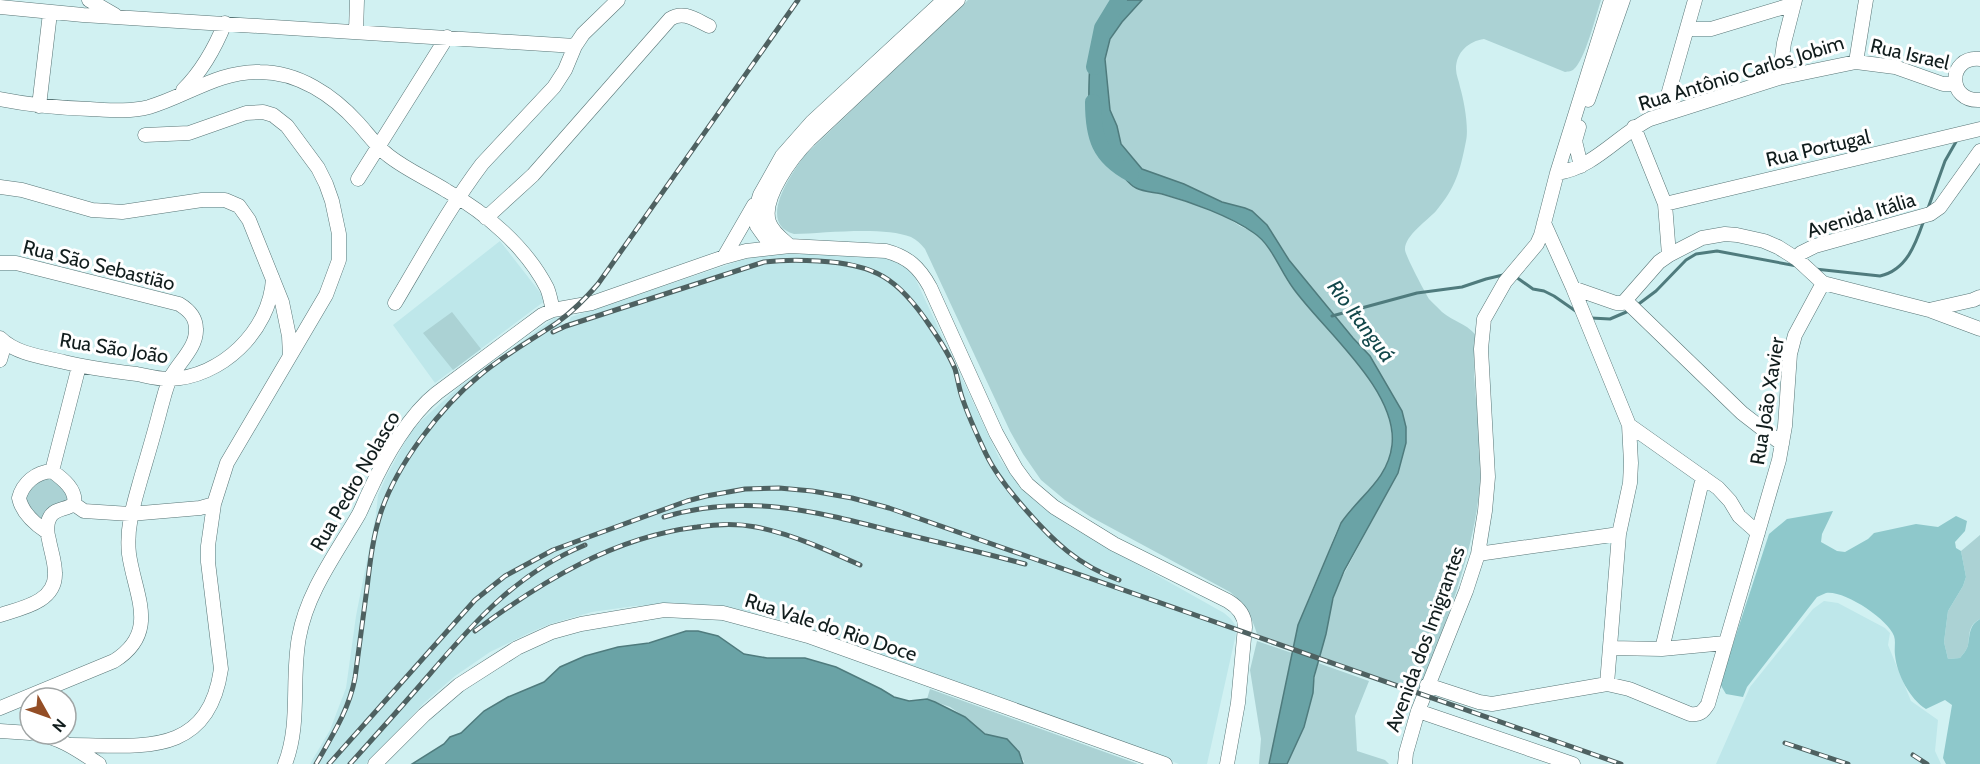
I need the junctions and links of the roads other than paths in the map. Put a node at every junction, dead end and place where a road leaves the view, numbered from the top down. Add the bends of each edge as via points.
1 (89, 0) edge
2 (357, 0) edge
3 (618, 0) edge
4 (944, 0) edge
5 (958, 0) edge
6 (1611, 0) edge
7 (1623, 0) edge
8 (1695, 0) edge
9 (1866, 0) edge
10 (1795, 2) edge
11 (0, 7) edge
12 (50, 13) junction
13 (117, 16) junction
14 (225, 23) junction
15 (710, 26) dead end
16 (1687, 29) junction
17 (356, 32) junction
18 (447, 37) junction
19 (575, 46) junction
20 (1980, 59) edge
21 (1856, 62) junction
22 (1779, 78) junction
23 (1955, 84) junction
24 (171, 98) junction
25 (0, 99) edge
26 (1980, 100) edge
27 (39, 106) junction
28 (1669, 113) junction
29 (1634, 128) junction
30 (1980, 129) edge
31 (145, 135) dead end
32 (378, 146) junction
33 (1980, 151) edge
34 (1581, 166) junction
35 (1557, 173) junction
36 (358, 179) dead end
37 (0, 187) edge
38 (760, 195) junction
39 (458, 197) junction
40 (1665, 204) junction
41 (768, 211) junction
42 (486, 218) junction
43 (1544, 223) junction
44 (757, 226) junction
45 (790, 246) junction
46 (772, 247) junction
47 (730, 255) junction
48 (1669, 255) junction
49 (1797, 260) junction
50 (0, 263) edge
51 (273, 277) junction
52 (1823, 283) junction
53 (1574, 288) junction
54 (1980, 297) edge
55 (1626, 301) junction
56 (395, 303) dead end
57 (553, 310) junction
58 (1929, 310) junction
59 (1980, 329) edge
60 (3, 341) edge
61 (290, 356) junction
62 (0, 360) edge
63 (79, 366) junction
64 (170, 379) junction
65 (1629, 425) junction
66 (1782, 444) junction
67 (52, 471) junction
68 (1703, 477) junction
69 (74, 504) junction
70 (214, 504) junction
71 (130, 514) junction
72 (42, 529) junction
73 (1758, 533) junction
74 (1619, 534) junction
75 (1478, 554) junction
76 (0, 615) edge
77 (1725, 643) junction
78 (1611, 648) junction
79 (1662, 649) junction
80 (1607, 684) junction
81 (1427, 686) junction
82 (0, 708) edge
83 (1418, 711) junction
84 (0, 731) edge
85 (18, 732) edge
86 (78, 745) edge
87 (72, 746) edge
88 (99, 764) edge
89 (285, 764) edge
90 (375, 764) edge
91 (1165, 764) edge
92 (1227, 764) edge
93 (1405, 764) edge
94 (1573, 764) edge

1 - 13 street
2 - 17 street
3 - 19 street
4 - 38 street via 801,134 782,156
5 - 41 street via 800,149 775,189
6 - 35 street, Avenida dos Imigrantes
7 - 34 street via 1577,134
8 - 16 street
9 - 21 street, Rua Antônio Carlos Jobim
10 - 16 street via 1711,29
10 - 22 street
11 - 12 street
12 - 13 street
12 - 27 street
13 - 14 street
14 - 17 street
14 - 24 street via 201,69
15 - 42 street via 683,14 670,19 533,175
16 - 28 street via 1668,95
17 - 18 street
18 - 19 street
18 - 32 street
19 - 39 street via 561,78 482,164
20 - 23 street via 1962,64
21 - 22 street, Rua Antônio Carlos Jobim
21 - 23 street, Rua Israel via 1906,69 1943,84
22 - 28 street, Rua Antônio Carlos Jobim
23 - 26 street via 1964,97
24 - 27 street via 130,110
24 - 32 street via 232,74 276,73 299,80 331,98
25 - 27 street
28 - 29 street, Rua Antônio Carlos Jobim
29 - 34 street, Rua Antônio Carlos Jobim
29 - 40 street
30 - 40 street, Rua Portugal
31 - 61 street via 189,133 238,114 263,112 287,126 318,168 336,217 339,260 326,295
32 - 36 street
32 - 39 street via 399,163
33 - 49 street, Avenida Itália via 1940,207 1930,214 1815,246
34 - 35 street, Rua Antônio Carlos Jobim
35 - 43 street, Avenida dos Imigrantes
37 - 51 street via 92,210 122,212 202,200 233,202 249,220
38 - 44 street
38 - 47 street
39 - 42 street
39 - 56 street
40 - 48 street
41 - 44 street
41 - 45 street via 772,229
42 - 57 street via 514,243 533,268 547,290
43 - 53 street
43 - 75 street, Avenida dos Imigrantes via 1537,244 1498,293 1482,328 1488,477
44 - 46 street
44 - 47 street
45 - 46 street, Rua Pedro Nolasco
45 - 92 street, Rua Pedro Nolasco via 886,251 912,262 930,287 996,433 1027,484 1054,507 1114,544 1238,608 1245,627 1238,704
46 - 47 street, Rua Pedro Nolasco
47 - 57 street, Rua Pedro Nolasco via 592,303
48 - 49 street via 1702,238 1725,234 1764,241
48 - 55 street
49 - 52 street
50 - 64 street, Rua São Sebastião via 16,263 179,304 196,322 196,336
51 - 61 street via 285,311
51 - 64 street, Rua São João via 268,305 248,339 214,366
52 - 58 street
52 - 66 street, Rua João Xavier via 1795,335 1790,354
53 - 55 street via 1616,303
53 - 65 street
54 - 58 street
55 - 66 street via 1742,413
57 - 89 street, Rua Pedro Nolasco via 431,398 388,454 307,608 299,639 294,733
58 - 59 street
60 - 62 street
60 - 63 street, Rua São João via 18,350
61 - 70 street via 227,463
63 - 64 street, Rua São João
63 - 67 street
64 - 71 street, Rua São Sebastião
65 - 68 street
65 - 74 street via 1630,483
66 - 73 street, Rua João Xavier
67 - 69 street via 68,484
67 - 72 street via 32,478 20,493 20,504
68 - 73 street via 1725,494
68 - 79 street
69 - 71 street via 84,512
69 - 72 street via 55,511
70 - 71 street
70 - 86 street via 208,562 221,669 208,708 191,728 169,741 152,745
71 - 82 street, Rua São Sebastião via 129,554 142,619 132,646 100,667
72 - 76 street via 56,572 52,590 41,600
73 - 77 street, Rua João Xavier
74 - 75 street
74 - 78 street
75 - 81 street, Avenida dos Imigrantes
77 - 79 street
77 - 80 street, Rua João Xavier via 1708,704 1696,715
78 - 79 street
78 - 80 street
80 - 81 street via 1492,704
81 - 83 street, Avenida dos Imigrantes
83 - 93 street, Avenida dos Imigrantes
83 - 94 street
84 - 85 street
87 - 88 street
90 - 91 street, Rua Vale do Rio Doce via 459,684 517,648 581,624 664,610 723,613 798,633

